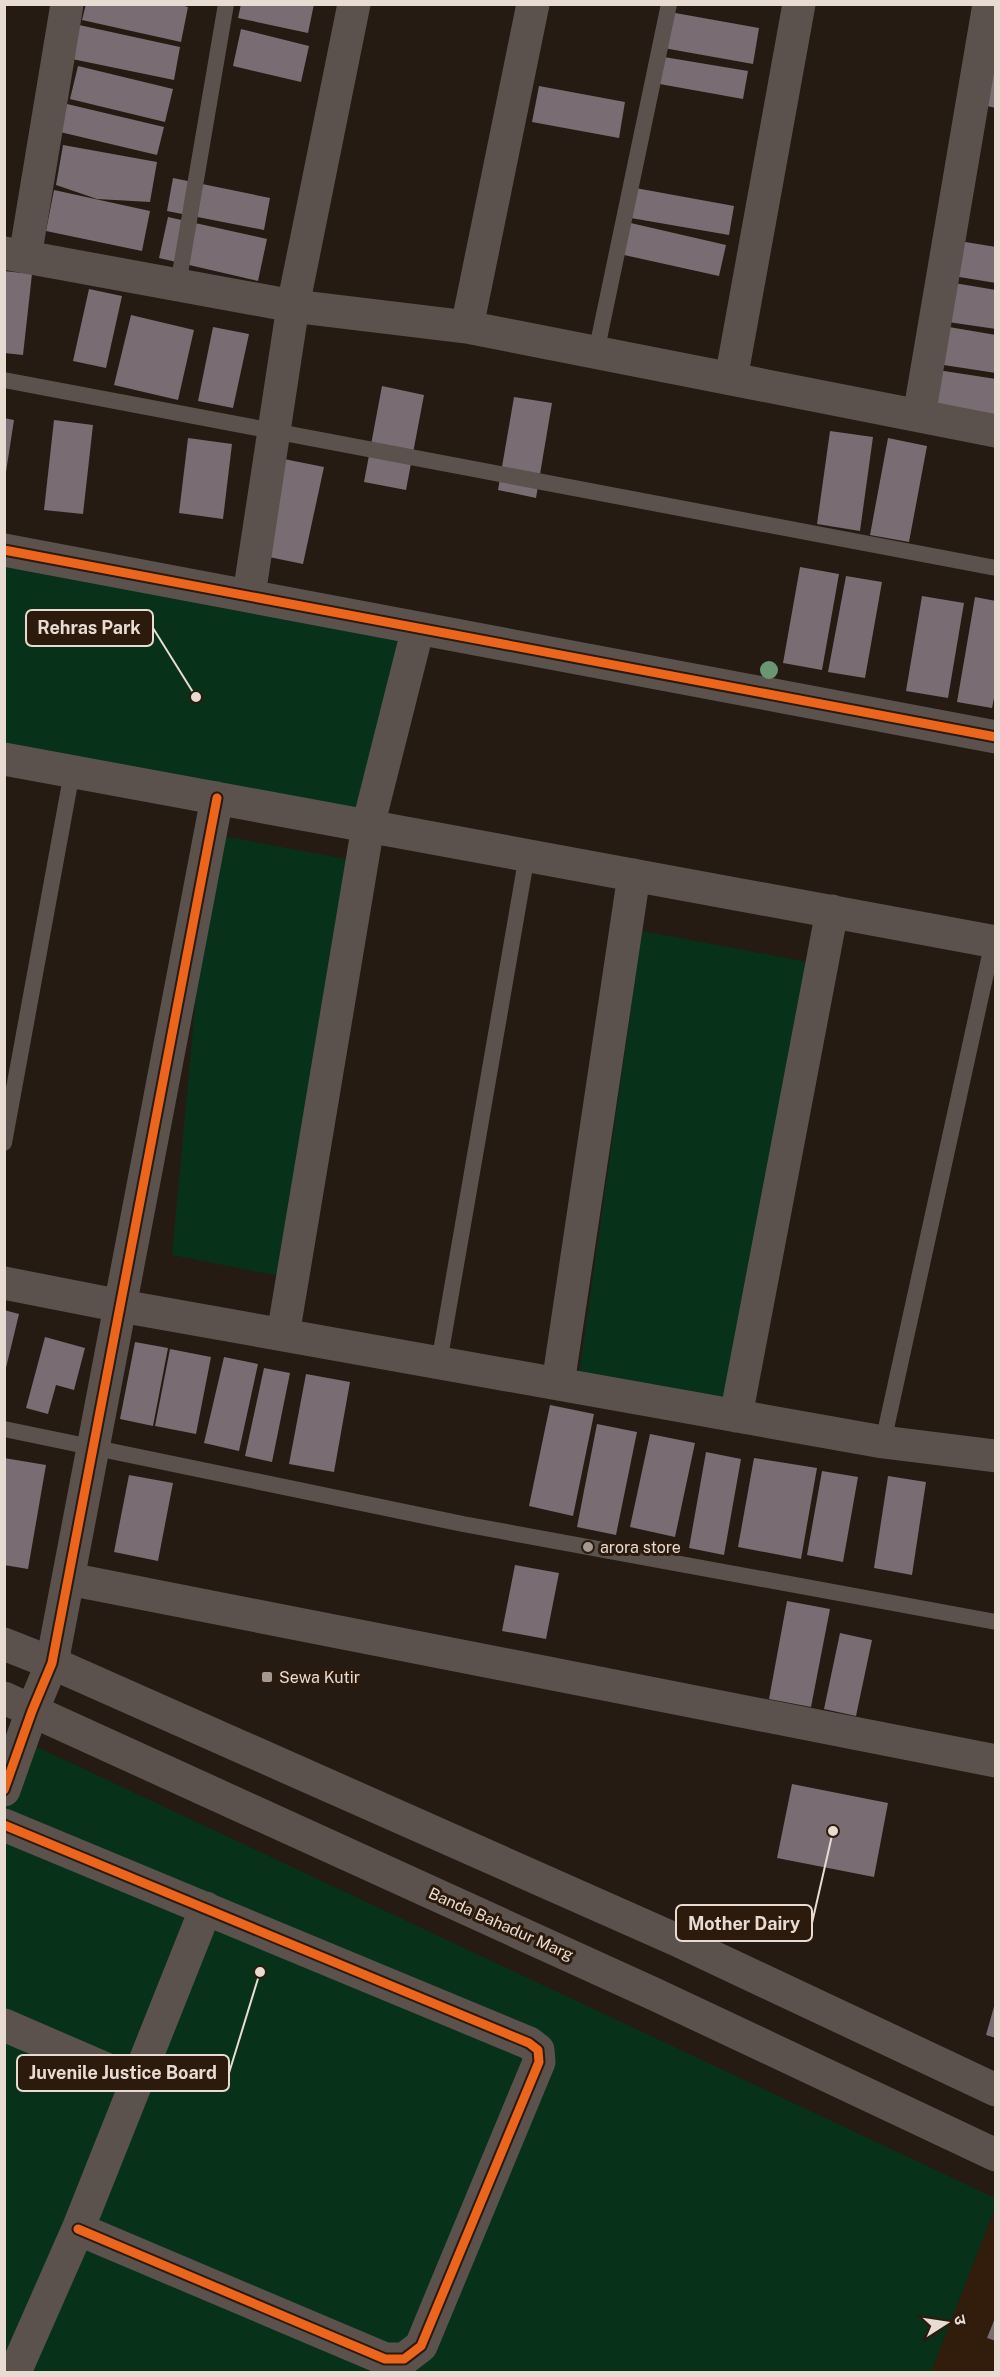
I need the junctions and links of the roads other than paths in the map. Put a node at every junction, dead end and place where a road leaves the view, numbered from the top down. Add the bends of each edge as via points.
1 (67, 4) edge
2 (226, 4) edge
3 (354, 4) edge
4 (533, 4) edge
5 (669, 4) edge
6 (799, 4) edge
7 (989, 4) edge
8 (15, 255) edge
9 (178, 285) junction
10 (293, 306) junction
11 (467, 327) junction
12 (596, 353) junction
13 (731, 379) junction
14 (4, 380) edge
15 (919, 416) junction
16 (274, 430) junction
17 (996, 431) edge
18 (4, 550) edge
19 (996, 568) edge
20 (249, 595) junction
21 (418, 628) junction
22 (996, 737) edge
23 (4, 759) edge
24 (72, 772) junction
25 (218, 798) junction
26 (368, 826) junction
27 (527, 855) junction
28 (634, 875) junction
29 (832, 911) junction
30 (994, 941) edge
31 (4, 1143) edge
32 (4, 1283) edge
33 (121, 1306) junction
34 (283, 1335) junction
35 (439, 1363) junction
36 (558, 1384) junction
37 (736, 1416) junction
38 (4, 1429) edge
39 (883, 1442) junction
40 (95, 1447) junction
41 (996, 1456) edge
42 (69, 1579) junction
43 (996, 1622) edge
44 (4, 1644) edge
45 (52, 1663) junction
46 (18, 1704) edge
47 (996, 1761) edge
48 (4, 1790) edge
49 (4, 1825) edge
50 (206, 1908) junction
51 (4, 2025) edge
52 (136, 2082) junction
53 (996, 2090) edge
54 (996, 2155) edge
55 (78, 2229) junction
56 (15, 2373) edge

1 - 8 street
2 - 9 lane
3 - 10 street
4 - 11 street
5 - 12 lane
6 - 13 street
7 - 15 street
8 - 9 street
9 - 10 street
10 - 11 street
10 - 16 street
11 - 12 street
12 - 13 street
13 - 15 street
14 - 16 lane
15 - 17 street
16 - 19 lane
16 - 20 street
18 - 20 street
20 - 21 street
21 - 22 street
21 - 26 street
23 - 24 street
24 - 25 street
24 - 31 lane
25 - 26 street
25 - 33 street
26 - 27 street
26 - 34 street
27 - 28 street
27 - 35 lane
28 - 29 street
28 - 36 street
29 - 30 street
29 - 37 street
30 - 39 lane
32 - 33 street
33 - 34 street
33 - 40 street
34 - 35 street
35 - 36 street
36 - 37 street
37 - 39 street
38 - 40 lane
39 - 41 street
40 - 42 street
40 - 43 lane via 463,1524
42 - 45 street
42 - 47 street
44 - 45 street
45 - 46 street
45 - 53 street via 679,1941
46 - 48 street
46 - 54 street, Banda Bahadur Marg
49 - 50 street
50 - 52 street
50 - 55 street via 529,2043 538,2050 539,2062 422,2346 404,2359 385,2359
51 - 52 street
52 - 55 street
55 - 56 street

